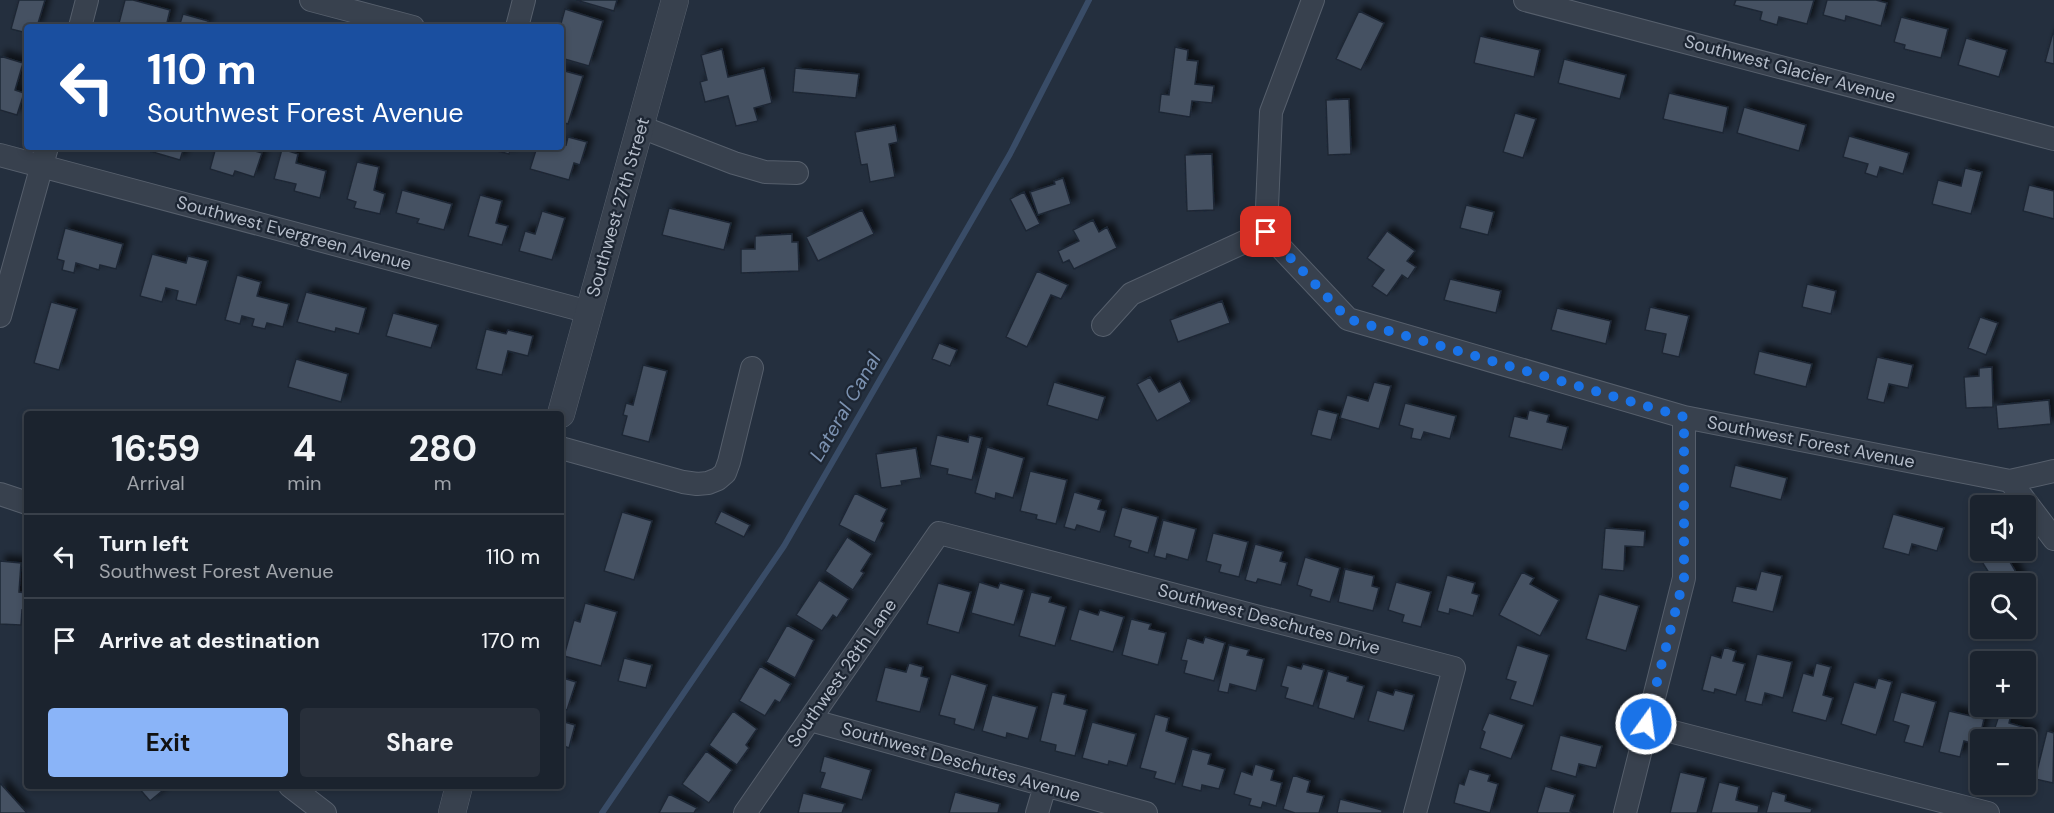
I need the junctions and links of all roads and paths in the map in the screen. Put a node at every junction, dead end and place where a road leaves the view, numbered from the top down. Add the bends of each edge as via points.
1 (87, 0) edge
2 (311, 0) edge
3 (524, 0) edge
4 (675, 0) edge
5 (1313, 0) edge
6 (1525, 0) edge
7 (81, 24) edge
8 (402, 24) edge
9 (518, 24) edge
10 (641, 127) junction
11 (2054, 139) edge
12 (0, 155) edge
13 (44, 157) edge
14 (797, 173) dead end
15 (1266, 232) junction
16 (589, 312) junction
17 (0, 316) edge
18 (1103, 325) dead end
19 (752, 368) dead end
20 (562, 411) edge
21 (1684, 417) junction
22 (564, 449) edge
23 (2054, 471) edge
24 (2010, 482) junction
25 (0, 494) edge
26 (24, 502) edge
27 (939, 533) joint
28 (2054, 539) edge
29 (810, 720) junction
30 (1646, 724) junction
31 (1045, 786) junction
32 (294, 789) edge
33 (458, 789) edge
34 (324, 813) edge
35 (452, 813) edge
36 (745, 813) edge
37 (1037, 813) edge
38 (1146, 813) edge
39 (1415, 813) edge
40 (1625, 813) edge
41 (1988, 813) edge

1 - 7 street
2 - 8 street
3 - 9 street
4 - 10 street, Southwest 27th Street
5 - 15 street via 1271,112
6 - 11 street, Southwest Glacier Avenue
10 - 14 street via 734,164 765,172
10 - 16 street, Southwest 27th Street
12 - 13 street, Southwest Evergreen Avenue
13 - 16 street, Southwest Evergreen Avenue
13 - 17 street
15 - 18 street via 1131,294
15 - 21 street, Southwest Forest Avenue via 1348,319
16 - 20 street, Southwest 27th Street
19 - 22 street via 729,462 718,479 708,483 683,482
21 - 24 street, Southwest Forest Avenue
21 - 30 street via 1684,578
23 - 24 street
24 - 28 street
25 - 26 street
27 - 29 street, Southwest 28th Lane
27 - 39 street, Southwest Deschutes Drive via 1454,668
29 - 31 street, Southwest Deschutes Avenue
29 - 36 street, Southwest 28th Lane
30 - 40 street
30 - 41 street
31 - 37 street
31 - 38 street, Southwest Deschutes Avenue
32 - 34 street
33 - 35 street

